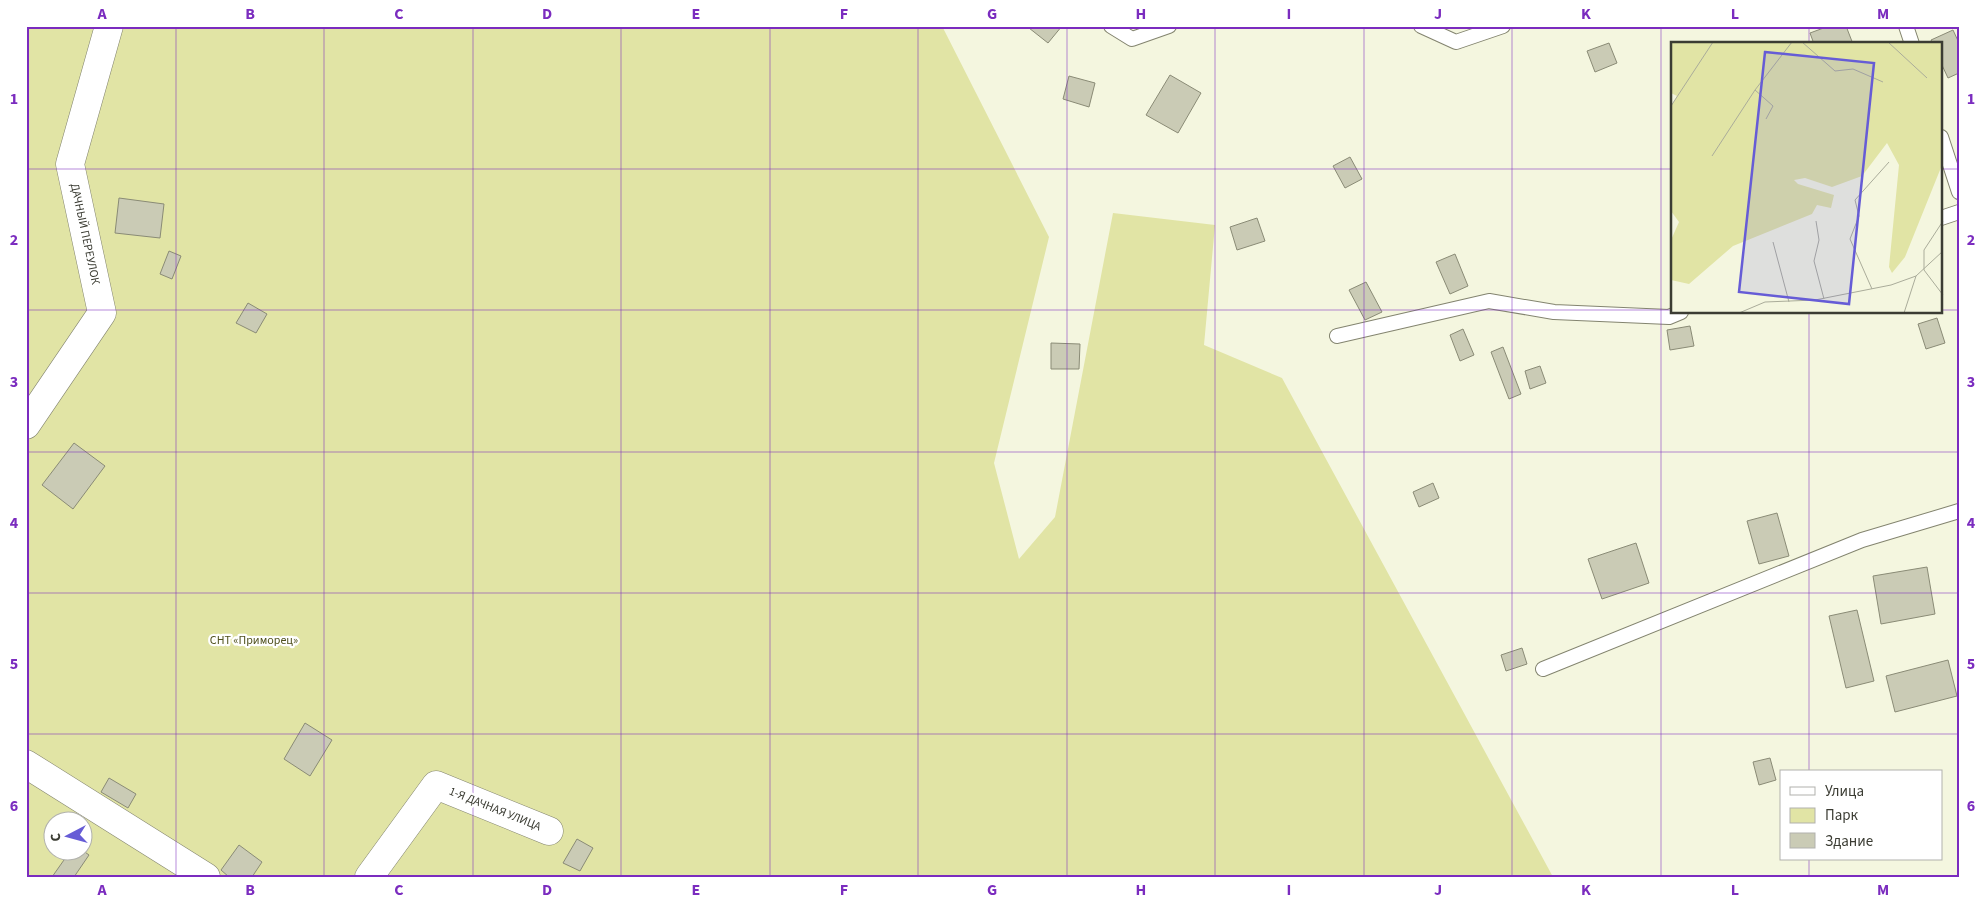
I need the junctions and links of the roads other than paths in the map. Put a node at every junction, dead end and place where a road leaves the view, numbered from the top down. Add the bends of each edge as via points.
1 (109, 26) edge
2 (1111, 26) edge
3 (1169, 26) edge
4 (1422, 26) edge
5 (1503, 26) edge
6 (1906, 26) edge
7 (1911, 42) edge
8 (1942, 140) edge
9 (1959, 192) edge
10 (1959, 212) edge
11 (1942, 218) edge
12 (1676, 314) edge
13 (1337, 336) dead end
14 (26, 425) edge
15 (1959, 511) edge
16 (1543, 669) dead end
17 (26, 764) edge
18 (549, 831) dead end
19 (206, 877) edge
20 (369, 877) edge

1 - 14 street, ДАЧНЫЙ ПЕРЕУЛОК via 70,164 102,313
2 - 3 lane via 1132,39
4 - 5 lane via 1456,42
6 - 7 lane
8 - 9 lane
10 - 11 lane
12 - 13 lane via 1668,317 1554,312 1489,301
15 - 16 lane via 1862,540
17 - 19 street
18 - 20 street, 1-Я ДАЧНАЯ УЛИЦА via 436,785

